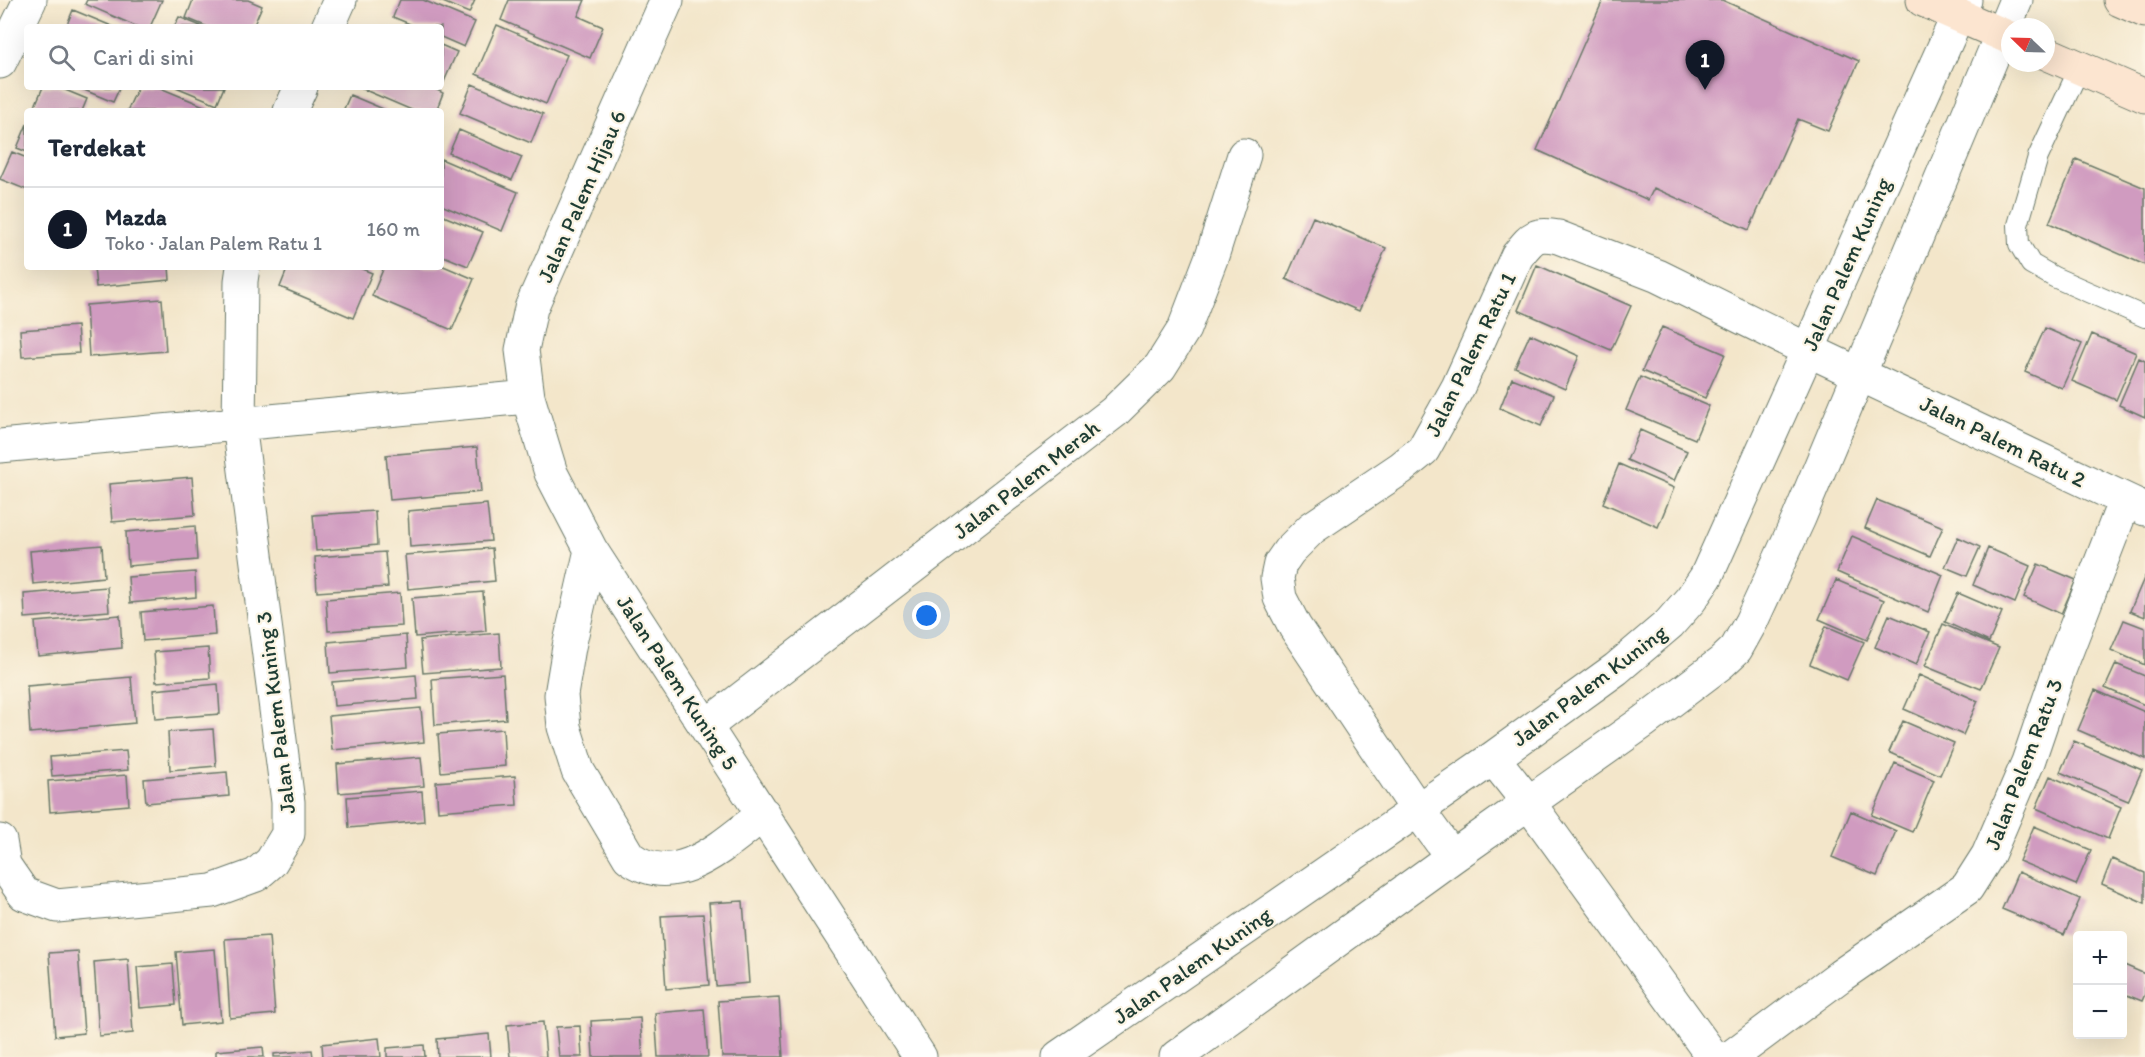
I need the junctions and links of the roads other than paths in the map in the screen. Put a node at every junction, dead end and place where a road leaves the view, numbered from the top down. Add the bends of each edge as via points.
1 (30, 0) edge
2 (340, 0) edge
3 (667, 0) edge
4 (1923, 0) edge
5 (2016, 0) edge
6 (2120, 0) edge
7 (1962, 8) edge
8 (2145, 11) edge
9 (2011, 18) edge
10 (329, 24) edge
11 (2001, 33) edge
12 (2001, 46) edge
13 (2055, 57) edge
14 (0, 62) edge
15 (2080, 67) junction
16 (300, 90) edge
17 (2145, 96) edge
18 (291, 108) edge
19 (1244, 155) dead end
20 (243, 270) edge
21 (2145, 317) edge
22 (1808, 350) junction
23 (1861, 374) junction
24 (528, 398) junction
25 (239, 424) junction
26 (0, 446) edge
27 (2135, 504) edge
28 (591, 550) junction
29 (706, 726) junction
30 (1493, 758) junction
31 (1528, 802) junction
32 (1418, 809) junction
33 (764, 814) junction
34 (0, 840) edge
35 (1452, 856) junction
36 (920, 1057) edge
37 (1059, 1057) edge
38 (1176, 1057) edge
39 (1713, 1057) edge
40 (1731, 1057) edge

1 - 14 street
2 - 10 street
3 - 24 street, Jalan Palem Hijau 6 via 531,308 522,350
4 - 7 street
5 - 9 street
6 - 8 street
7 - 11 street
7 - 22 street, Jalan Palem Kuning
12 - 23 street
13 - 15 street
15 - 17 street
15 - 21 lane via 2038,158 2018,225 2019,244 2031,264
16 - 18 street
19 - 29 street, Jalan Palem Merah via 1184,329 1160,367 1114,412
20 - 25 street, Jalan Palem Kuning 3
22 - 23 street, Jalan Palem Ratu 1
22 - 30 street, Jalan Palem Kuning via 1706,577 1691,599 1669,624 1616,669
22 - 32 street, Jalan Palem Ratu 1 via 1658,276 1558,237 1544,234 1531,239 1517,256 1458,387 1423,450 1312,528 1289,551 1277,578 1280,598 1295,627
23 - 27 street, Jalan Palem Ratu 2
23 - 31 street via 1785,550 1736,649 1643,722
24 - 25 street
24 - 28 street, Jalan Palem Kuning 5 via 551,473
25 - 26 street
25 - 34 street, Jalan Palem Kuning 3 via 288,802 288,834 271,862 256,874 212,891 57,906 24,894 4,865
27 - 40 street, Jalan Palem Ratu 3 via 2060,668 2028,762 1988,855 1966,888
28 - 29 street, Jalan Palem Kuning 5
28 - 33 street, Jalan Palem Kuning 5 via 561,695 564,727 578,771 629,857 642,867 679,869 700,861
29 - 33 street, Jalan Palem Kuning 5
30 - 31 street
30 - 32 street, Jalan Palem Kuning
31 - 35 street
31 - 39 street
32 - 35 street, Jalan Palem Ratu 1
32 - 37 street, Jalan Palem Kuning
33 - 36 street, Jalan Palem Kuning 5
35 - 38 street

